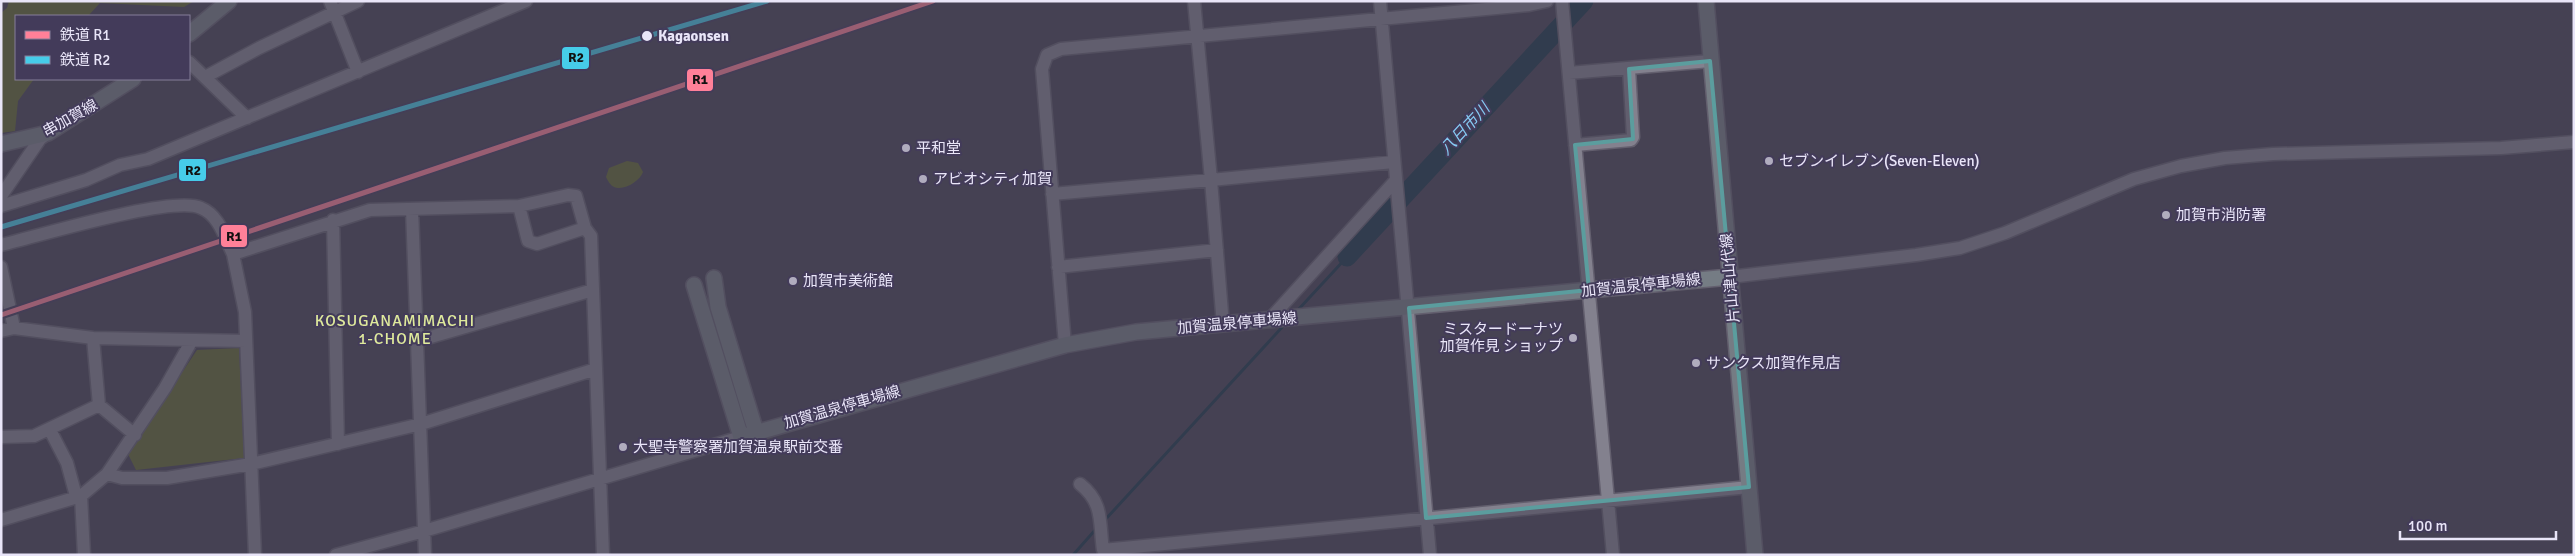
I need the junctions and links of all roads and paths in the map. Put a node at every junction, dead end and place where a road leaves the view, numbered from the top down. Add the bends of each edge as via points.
1 (229, 1) edge
2 (358, 1) edge
3 (525, 1) edge
4 (1194, 1) edge
5 (1380, 1) edge
6 (1548, 1) edge
7 (1562, 1) edge
8 (1706, 1) edge
9 (332, 7) edge
10 (1382, 19) junction
11 (190, 33) edge
12 (1196, 35) junction
13 (1710, 61) junction
14 (190, 63) edge
15 (1629, 68) junction
16 (358, 72) junction
17 (1569, 73) junction
18 (205, 77) junction
19 (131, 80) edge
20 (247, 118) junction
21 (48, 133) junction
22 (2574, 142) edge
23 (1, 144) edge
24 (1575, 145) junction
25 (1393, 162) junction
26 (1211, 180) junction
27 (1396, 183) junction
28 (1052, 194) junction
29 (1, 196) edge
30 (1, 206) edge
31 (519, 206) junction
32 (412, 209) junction
33 (333, 220) junction
34 (585, 228) junction
35 (1, 245) edge
36 (1217, 250) junction
37 (233, 254) junction
38 (1, 267) edge
39 (1058, 267) junction
40 (1730, 276) junction
41 (714, 278) dead end
42 (694, 285) dead end
43 (593, 290) junction
44 (1589, 290) junction
45 (1409, 308) junction
46 (1272, 320) junction
47 (1223, 325) junction
48 (14, 328) junction
49 (1, 331) edge
50 (93, 338) junction
51 (246, 341) junction
52 (417, 341) junction
53 (191, 342) junction
54 (1065, 345) junction
55 (596, 369) junction
56 (99, 405) junction
57 (421, 424) junction
58 (50, 430) junction
59 (756, 432) junction
60 (134, 435) junction
61 (1, 437) edge
62 (741, 437) junction
63 (338, 444) junction
64 (251, 464) junction
65 (107, 474) junction
66 (601, 479) junction
67 (1080, 484) dead end
68 (1749, 487) junction
69 (78, 496) junction
70 (1607, 501) junction
71 (1426, 518) junction
72 (1, 520) edge
73 (424, 531) junction
74 (84, 555) edge
75 (255, 555) edge
76 (336, 555) edge
77 (425, 555) edge
78 (603, 555) edge
79 (1430, 555) edge
80 (1612, 555) edge
81 (1755, 555) edge

1 - 11 main road
2 - 9 street
3 - 16 street
4 - 12 street
5 - 10 street
6 - 10 street
7 - 17 street
8 - 13 main road, 片山津山代線
9 - 16 street
9 - 18 street
10 - 12 street
10 - 25 street
12 - 26 street
12 - 28 street via 1061,49 1047,55 1042,69
13 - 15 street
13 - 40 main road, 片山津山代線
14 - 18 street
15 - 17 street
15 - 24 street via 1631,140
16 - 20 street
17 - 24 street
18 - 20 street
19 - 21 main road, 串加賀線
20 - 30 street via 148,159 120,165 86,180
21 - 23 main road, 串加賀線
21 - 29 street via 40,139
22 - 40 street via 2501,148 2225,158 2134,179 2005,233 1960,248
24 - 44 street
25 - 26 street
25 - 27 street
26 - 28 street
26 - 36 street
27 - 45 street
27 - 46 street
28 - 39 street
31 - 32 street
31 - 34 street via 576,196
31 - 34 street via 528,241 537,244
32 - 33 street via 370,210
32 - 52 street
33 - 37 street
33 - 63 street
34 - 43 street via 591,236
35 - 37 street via 130,213 190,204 202,208 218,222
36 - 39 street
36 - 47 street
37 - 51 street via 242,293
38 - 48 street
39 - 54 street
40 - 44 main road, 加賀温泉停車場線
40 - 68 main road, 片山津山代線
41 - 59 main road via 718,307
42 - 62 main road
43 - 52 street
43 - 55 street
44 - 45 main road, 加賀温泉停車場線
44 - 70 street
45 - 46 main road, 加賀温泉停車場線
45 - 71 street
46 - 47 main road, 加賀温泉停車場線
47 - 54 main road, 加賀温泉停車場線 via 1136,332
48 - 49 street
48 - 50 street
50 - 53 street
50 - 56 street
51 - 53 street
51 - 64 street
52 - 57 street
53 - 60 street via 166,388
54 - 59 main road, 加賀温泉停車場線
55 - 57 street
55 - 66 street
56 - 58 street
56 - 60 street
57 - 63 street
57 - 73 street
58 - 61 street via 34,436
58 - 69 street via 67,463
59 - 62 main road, 加賀温泉停車場線
60 - 65 street
62 - 66 street
63 - 64 street
64 - 65 street via 167,478 122,478
64 - 75 street
65 - 69 street
66 - 73 street
66 - 78 street
67 - 71 street via 1094,497 1099,511 1103,550
68 - 70 street
68 - 81 main road, 片山津山代線
69 - 72 street
69 - 74 street
70 - 71 street
70 - 80 street
71 - 79 street
73 - 76 street
73 - 77 street

